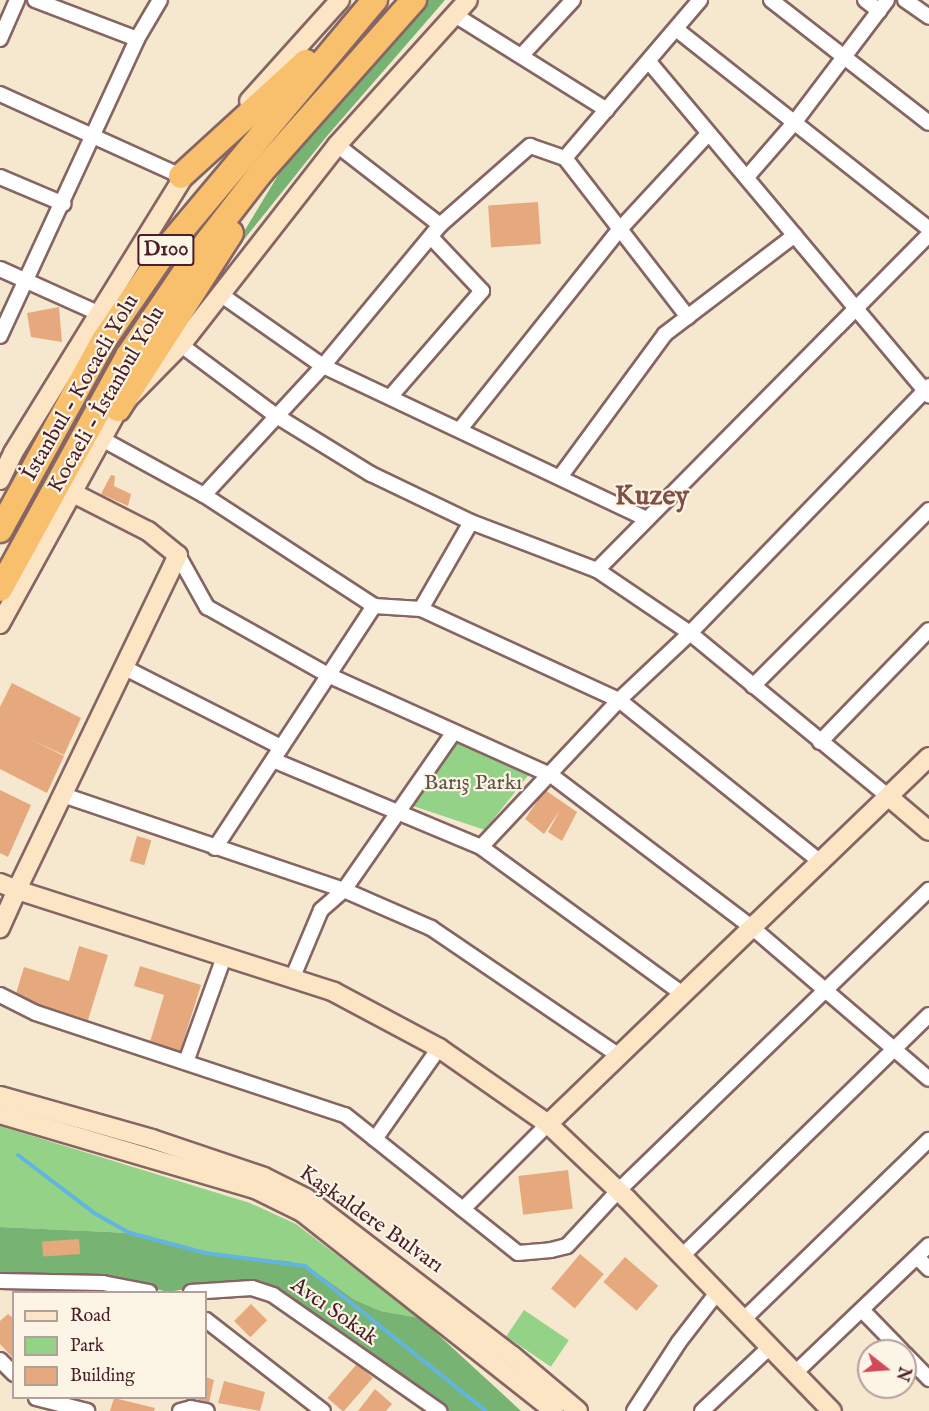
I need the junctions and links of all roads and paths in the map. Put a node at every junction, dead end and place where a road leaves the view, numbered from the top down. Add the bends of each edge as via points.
1 (17, 0) edge
2 (35, 0) edge
3 (160, 0) edge
4 (340, 0) edge
5 (375, 0) edge
6 (414, 0) edge
7 (468, 0) edge
8 (573, 0) edge
9 (700, 0) edge
10 (771, 0) edge
11 (865, 0) edge
12 (905, 0) edge
13 (883, 5) edge
14 (455, 15) junction
15 (929, 17) edge
16 (676, 29) junction
17 (0, 39) edge
18 (137, 39) junction
19 (522, 55) junction
20 (844, 58) junction
21 (650, 63) junction
22 (0, 94) edge
23 (607, 110) junction
24 (794, 123) junction
25 (929, 123) edge
26 (299, 127) junction
27 (708, 134) junction
28 (94, 135) junction
29 (337, 145) junction
30 (565, 158) junction
31 (181, 176) junction
32 (0, 177) edge
33 (747, 177) junction
34 (63, 204) junction
35 (440, 225) junction
36 (620, 229) junction
37 (929, 232) edge
38 (795, 235) junction
39 (431, 237) junction
40 (0, 269) edge
41 (26, 281) junction
42 (220, 294) junction
43 (856, 308) junction
44 (100, 314) junction
45 (688, 317) junction
46 (0, 336) edge
47 (181, 345) junction
48 (323, 366) junction
49 (928, 390) edge
50 (391, 396) junction
51 (118, 409) junction
52 (275, 415) junction
53 (460, 428) junction
54 (102, 439) junction
55 (561, 477) junction
56 (0, 480) edge
57 (70, 492) junction
58 (204, 495) junction
59 (928, 513) edge
60 (647, 519) junction
61 (471, 522) junction
62 (0, 530) edge
63 (177, 555) junction
64 (597, 570) junction
65 (0, 589) edge
66 (374, 606) junction
67 (421, 609) junction
68 (0, 624) edge
69 (929, 630) edge
70 (690, 633) junction
71 (125, 668) junction
72 (328, 675) junction
73 (753, 686) junction
74 (619, 700) junction
75 (453, 732) junction
76 (820, 742) junction
77 (281, 747) junction
78 (929, 758) edge
79 (273, 760) junction
80 (551, 775) junction
81 (63, 795) junction
82 (889, 797) junction
83 (399, 814) junction
84 (929, 831) edge
85 (215, 848) junction
86 (481, 848) junction
87 (822, 863) junction
88 (8, 886) edge
89 (344, 890) junction
90 (929, 890) edge
91 (0, 928) edge
92 (754, 929) junction
93 (224, 957) junction
94 (292, 979) junction
95 (825, 989) junction
96 (0, 995) edge
97 (684, 995) junction
98 (929, 1015) edge
99 (439, 1048) junction
100 (894, 1048) junction
101 (619, 1056) junction
102 (186, 1062) junction
103 (929, 1079) edge
104 (0, 1096) edge
105 (0, 1114) edge
106 (548, 1124) junction
107 (375, 1139) junction
108 (929, 1140) edge
109 (618, 1191) junction
110 (463, 1209) junction
111 (929, 1245) edge
112 (682, 1256) junction
113 (917, 1257) junction
114 (929, 1269) edge
115 (0, 1281) edge
116 (140, 1291) edge
117 (207, 1292) edge
118 (716, 1294) junction
119 (862, 1310) junction
120 (743, 1320) junction
121 (207, 1321) edge
122 (891, 1339) edge
123 (770, 1347) junction
124 (0, 1360) edge
125 (917, 1366) edge
126 (12, 1372) edge
127 (795, 1372) junction
128 (929, 1378) edge
129 (36, 1402) edge
130 (825, 1409) edge
131 (87, 1411) edge
132 (180, 1411) edge
133 (207, 1411) edge
134 (323, 1411) edge
135 (439, 1411) edge
136 (554, 1411) edge
137 (578, 1411) edge
138 (634, 1411) edge
139 (702, 1411) edge

1 - 17 street
2 - 18 street
3 - 18 street
4 - 31 main road
5 - 31 highway
5 - 62 highway, İstanbul - Kocaeli Yolu / D100 via 170,244 104,340
6 - 26 highway, Kocaeli - İstanbul Yolu / D100
7 - 14 main road
8 - 19 street
9 - 16 street
10 - 20 street
11 - 13 street
12 - 15 street
13 - 20 street
14 - 19 street
14 - 29 main road
16 - 21 street
16 - 24 street
18 - 28 street
19 - 23 street
20 - 24 street
20 - 25 street
21 - 23 street
21 - 27 street
22 - 28 street
23 - 30 street
24 - 33 street
24 - 37 street
26 - 51 highway
26 - 65 highway, Kocaeli - İstanbul Yolu / D100 via 193,260 128,356
27 - 33 street
27 - 36 street
28 - 31 street
28 - 34 street
29 - 35 street
29 - 42 main road
30 - 35 street via 530,146
30 - 36 street
31 - 44 main road
32 - 34 street
33 - 38 street
34 - 41 street
35 - 39 street
36 - 45 street
36 - 53 street
37 - 43 street
38 - 43 street
38 - 45 street
39 - 48 street
39 - 50 street via 482,291
40 - 41 street
41 - 44 street
41 - 46 street
42 - 47 main road
42 - 48 street
43 - 49 street
43 - 60 street
44 - 56 main road
45 - 55 street via 665,334
47 - 51 main road
47 - 52 street
48 - 50 street
48 - 52 street
49 - 70 street
50 - 53 street
51 - 54 main road
52 - 58 street
52 - 61 street via 371,474
53 - 55 street
54 - 57 main road
54 - 58 street
55 - 60 street
57 - 63 main road via 148,531
57 - 68 main road
58 - 66 street
59 - 73 street
60 - 64 street
61 - 64 street
61 - 67 street
63 - 71 main road
63 - 72 street via 207,606
64 - 70 street
66 - 67 street
66 - 72 street
67 - 74 street
69 - 76 street
70 - 73 street
70 - 74 street
71 - 77 street
71 - 81 main road
72 - 75 street
72 - 77 street
73 - 76 street
74 - 80 street
74 - 87 street
75 - 80 street
75 - 83 street
76 - 82 street
77 - 79 street
78 - 82 main road
79 - 83 street
79 - 85 street
80 - 86 street
80 - 92 street
81 - 85 street
81 - 88 main road
82 - 84 main road
82 - 87 main road
83 - 86 street
83 - 89 street
85 - 89 street
86 - 97 street
87 - 92 main road
88 - 91 main road
88 - 93 main road
89 - 94 street via 321,910
89 - 101 street via 431,928
90 - 95 street
92 - 95 street
92 - 97 main road
93 - 94 main road
93 - 102 street
94 - 99 main road via 334,992
95 - 100 street
95 - 109 street
96 - 102 street via 36,1013
97 - 101 main road
98 - 100 street
99 - 106 main road
99 - 107 street
100 - 103 street
100 - 112 street
101 - 106 main road
102 - 107 street via 345,1115
104 - 137 main road, Kaşkaldere Bulvarı via 152,1139 264,1177 306,1198 504,1349
105 - 136 main road, Kaşkaldere Bulvarı via 255,1189 302,1212
106 - 109 main road
106 - 110 street
107 - 110 street
108 - 120 street
109 - 110 street via 567,1246 551,1250 518,1253
109 - 112 main road
111 - 113 street
112 - 118 main road
113 - 114 street
113 - 119 street
115 - 116 street via 103,1283
117 - 135 street, Avcı Sokak via 252,1288 273,1295
118 - 120 main road
118 - 138 street
119 - 122 street
119 - 127 street
120 - 123 main road
121 - 134 street
123 - 127 main road
123 - 139 street
124 - 126 street
125 - 128 street
127 - 130 main road
129 - 131 street
132 - 133 street

